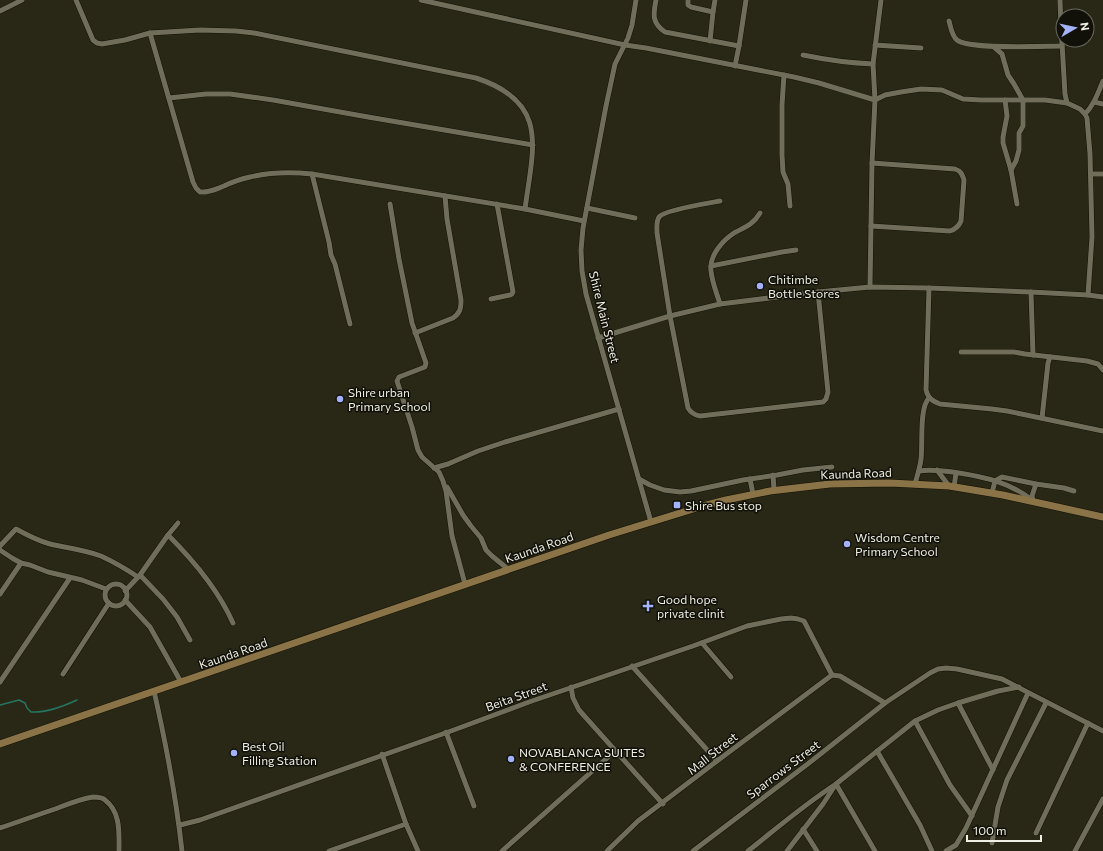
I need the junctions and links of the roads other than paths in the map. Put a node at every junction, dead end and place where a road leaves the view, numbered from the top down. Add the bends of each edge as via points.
1 (22, 0) edge
2 (76, 0) edge
3 (421, 0) edge
4 (636, 0) edge
5 (656, 0) edge
6 (688, 0) edge
7 (715, 0) edge
8 (746, 0) edge
9 (881, 0) edge
10 (0, 11) edge
11 (714, 12) junction
12 (949, 21) dead end
13 (150, 33) junction
14 (710, 41) junction
15 (625, 45) junction
16 (875, 45) junction
17 (738, 46) junction
18 (1055, 46) edge
19 (994, 47) junction
20 (921, 48) dead end
21 (1062, 48) edge
22 (803, 55) dead end
23 (873, 64) junction
24 (735, 66) junction
25 (784, 75) junction
26 (1103, 81) edge
27 (169, 98) junction
28 (875, 100) junction
29 (1005, 100) junction
30 (1023, 100) junction
31 (1094, 102) junction
32 (1068, 103) junction
33 (1103, 104) edge
34 (1085, 114) junction
35 (533, 145) junction
36 (872, 163) junction
37 (1011, 170) junction
38 (312, 174) junction
39 (1091, 174) junction
40 (1103, 174) edge
41 (445, 196) junction
42 (720, 201) dead end
43 (390, 204) dead end
44 (497, 204) junction
45 (1017, 204) dead end
46 (790, 206) dead end
47 (587, 208) junction
48 (525, 209) junction
49 (760, 213) dead end
50 (635, 218) dead end
51 (584, 221) junction
52 (871, 226) junction
53 (796, 250) dead end
54 (711, 266) junction
55 (870, 287) junction
56 (928, 288) junction
57 (818, 292) junction
58 (1031, 292) junction
59 (1088, 295) junction
60 (1103, 297) edge
61 (491, 299) dead end
62 (720, 304) junction
63 (670, 316) junction
64 (350, 324) dead end
65 (415, 333) junction
66 (598, 338) junction
67 (961, 352) dead end
68 (1033, 355) junction
69 (1050, 357) junction
70 (1103, 370) edge
71 (929, 398) junction
72 (619, 409) junction
73 (1042, 418) junction
74 (1103, 431) edge
75 (832, 467) dead end
76 (434, 468) junction
77 (937, 470) junction
78 (919, 471) junction
79 (956, 473) junction
80 (773, 475) junction
81 (639, 479) junction
82 (750, 479) junction
83 (444, 481) junction
84 (995, 481) junction
85 (915, 484) junction
86 (1036, 484) junction
87 (951, 487) junction
88 (774, 490) junction
89 (1074, 491) dead end
90 (992, 493) junction
91 (754, 494) junction
92 (1033, 501) junction
93 (1103, 517) edge
94 (651, 522) junction
95 (178, 523) dead end
96 (168, 535) junction
97 (0, 546) edge
98 (0, 550) edge
99 (21, 563) junction
100 (508, 569) junction
101 (139, 576) junction
102 (70, 578) junction
103 (465, 584) junction
104 (106, 589) junction
105 (125, 591) junction
106 (0, 594) edge
107 (125, 600) junction
108 (109, 603) junction
109 (233, 622) dead end
110 (190, 640) dead end
111 (702, 643) junction
112 (632, 666) junction
113 (63, 674) dead end
114 (832, 674) junction
115 (731, 677) dead end
116 (0, 682) edge
117 (181, 682) junction
118 (571, 687) junction
119 (1019, 687) junction
120 (154, 691) junction
121 (1028, 692) junction
122 (885, 703) junction
123 (958, 703) junction
124 (1046, 703) junction
125 (915, 721) junction
126 (1088, 723) junction
127 (1103, 731) edge
128 (446, 732) junction
129 (0, 744) edge
130 (615, 751) junction
131 (877, 751) junction
132 (382, 754) junction
133 (717, 761) junction
134 (994, 770) junction
135 (836, 784) junction
136 (1103, 799) edge
137 (663, 804) junction
138 (474, 806) dead end
139 (972, 816) junction
140 (406, 824) junction
141 (180, 825) junction
142 (0, 828) edge
143 (803, 829) junction
144 (1036, 833) dead end
145 (992, 843) dead end
146 (119, 851) edge
147 (182, 851) edge
148 (329, 851) edge
149 (418, 851) edge
150 (502, 851) edge
151 (607, 851) edge
152 (693, 851) edge
153 (748, 851) edge
154 (786, 851) edge
155 (817, 851) edge
156 (875, 851) edge
157 (932, 851) edge
158 (946, 851) edge
159 (1076, 851) edge

1 - 10 street
2 - 13 street via 94,40 98,43 125,40
3 - 15 street
4 - 15 street, Shire Main Street via 632,25
5 - 14 street via 654,18 660,29
6 - 11 street via 691,7
7 - 11 street
8 - 17 street
9 - 16 street
11 - 14 street
12 - 19 street via 954,37 958,41
13 - 27 street
13 - 35 street via 200,30 254,33 476,78 502,89 520,104 530,124
14 - 17 street
15 - 24 street
15 - 47 street, Shire Main Street via 615,64
16 - 20 street
16 - 23 street
17 - 24 street
18 - 19 street
19 - 30 street via 1002,54 1006,71
21 - 32 street via 1065,94
22 - 23 street via 831,61
23 - 28 street
24 - 25 street
25 - 28 street
25 - 46 street via 782,155
26 - 31 street
27 - 35 street via 212,93 230,94
27 - 38 street via 193,182 200,192 209,192 252,176 295,172
28 - 29 street via 885,95 921,89 942,90 963,99
28 - 36 street
29 - 30 street
29 - 37 street via 1007,116 1003,143
30 - 32 street
30 - 37 street via 1023,126 1019,133 1019,150
31 - 33 street
31 - 34 street
32 - 34 street
34 - 39 street via 1090,142
35 - 48 street
36 - 52 street
36 - 52 street via 955,169 959,170 964,180 961,220 955,229 950,231
37 - 45 street
38 - 41 street
38 - 64 street
39 - 40 street
39 - 59 street via 1092,236
41 - 44 street
41 - 65 street via 460,311 453,318
42 - 63 street via 675,210 659,217 657,233
43 - 65 street
44 - 48 street
44 - 61 street via 513,292
47 - 50 street
47 - 51 street, Shire Main Street
48 - 51 street
49 - 54 street via 753,223 721,243
51 - 66 street, Shire Main Street via 582,271
52 - 55 street
53 - 54 street
54 - 62 street
55 - 56 street
55 - 57 street
56 - 58 street
56 - 71 street via 926,390
57 - 62 street
57 - 63 street via 828,392 823,402 694,415 688,408
58 - 59 street
58 - 68 street
59 - 60 street
62 - 63 street
63 - 66 street
65 - 76 street via 426,365 399,377 397,381 418,450
66 - 72 street, Shire Main Street
67 - 68 street via 1014,352
68 - 69 street
69 - 70 street via 1094,362
69 - 73 street
71 - 73 street via 940,404 992,409
71 - 78 street via 925,404
72 - 76 street via 505,442
72 - 81 street, Shire Main Street
73 - 74 street
75 - 80 street
76 - 83 street
77 - 78 street
77 - 79 street
77 - 87 street
78 - 85 street
79 - 84 street
79 - 87 street
80 - 82 street
80 - 88 street
81 - 82 street via 664,490 680,492
81 - 94 street, Shire Main Street
82 - 91 street
83 - 100 street via 486,550
83 - 103 street via 452,536
84 - 86 street via 1002,477
84 - 90 street
84 - 92 street via 1023,493
85 - 87 main road, Kaunda Road
85 - 88 main road, Kaunda Road via 830,484
86 - 89 street
86 - 92 street
87 - 90 main road, Kaunda Road
88 - 91 main road, Kaunda Road
90 - 92 main road, Kaunda Road
91 - 94 main road, Kaunda Road
92 - 93 main road, Kaunda Road
94 - 100 main road, Kaunda Road
95 - 96 street
96 - 101 street
96 - 109 street via 193,561 217,593
97 - 101 street via 16,529 49,544 100,556
98 - 99 street
99 - 102 street
99 - 106 street
100 - 103 main road, Kaunda Road
101 - 105 street
101 - 110 street via 163,599
102 - 104 street
102 - 116 street
103 - 117 main road, Kaunda Road
104 - 105 street via 117,584
104 - 108 street via 105,597
105 - 107 street
107 - 108 street via 122,604 114,606
107 - 117 street via 150,627
108 - 113 street
111 - 112 street, Beita Street
111 - 114 street, Beita Street via 747,626 798,618 804,622
111 - 115 street
112 - 118 street, Beita Street
112 - 133 street
114 - 122 street via 840,676
114 - 133 street, Mall Street
117 - 120 main road, Kaunda Road
118 - 128 street, Beita Street
118 - 130 street via 579,710
119 - 121 street, Sparrows Street
119 - 122 street, Sparrows Street via 988,675 946,668 930,673
119 - 123 street
120 - 129 main road, Kaunda Road
120 - 141 street
121 - 124 street, Sparrows Street
121 - 134 street
122 - 152 street, Sparrows Street
123 - 125 street
123 - 134 street
124 - 126 street, Sparrows Street
124 - 145 street via 1007,780 998,807
125 - 131 street
125 - 139 street via 950,785
126 - 127 street, Sparrows Street
126 - 144 street
128 - 132 street, Beita Street
128 - 138 street
130 - 137 street
130 - 150 street
131 - 135 street
131 - 157 street via 920,825
132 - 140 street
132 - 141 street, Beita Street
133 - 137 street, Mall Street
134 - 139 street
135 - 143 street via 824,804
135 - 153 street
135 - 156 street
136 - 159 street
137 - 151 street, Mall Street
139 - 158 street via 956,844
140 - 148 street
140 - 149 street
141 - 147 street
142 - 146 street via 80,800 101,798 112,807 117,818
143 - 154 street
143 - 155 street

